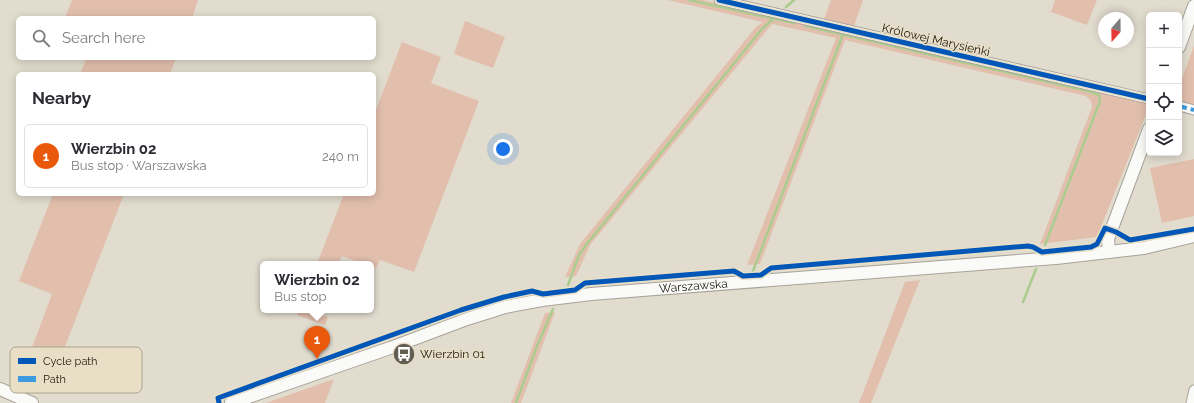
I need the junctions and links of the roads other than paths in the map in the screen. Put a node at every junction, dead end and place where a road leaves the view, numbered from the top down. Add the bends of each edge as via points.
1 (719, 0) edge
2 (1194, 6) edge
3 (1182, 39) edge
4 (1146, 98) edge
5 (1182, 107) edge
6 (1194, 110) edge
7 (1146, 137) edge
8 (1194, 236) edge
9 (1109, 252) junction
10 (0, 389) edge
11 (1194, 390) edge
12 (32, 403) edge
13 (231, 403) edge
14 (1191, 403) edge

1 - 4 street, Królowej Marysieńki
2 - 3 main road
5 - 6 street
7 - 9 main road via 1108,239
8 - 9 main road, Warszawska via 1144,248
9 - 13 main road, Warszawska via 542,300 505,307 467,319
10 - 12 main road
11 - 14 street

